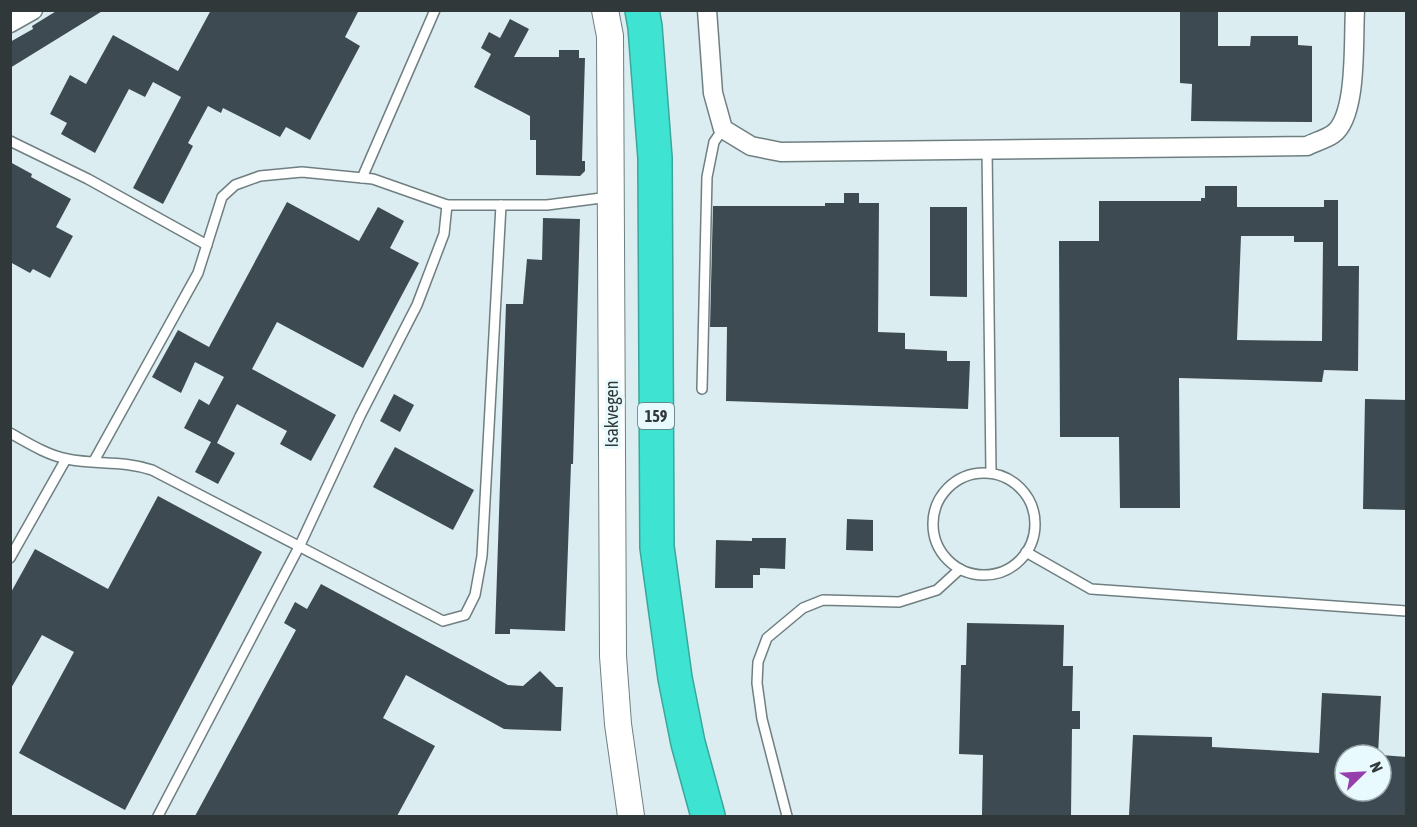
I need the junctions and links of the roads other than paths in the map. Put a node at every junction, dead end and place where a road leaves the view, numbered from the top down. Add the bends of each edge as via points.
1 (33, 10) edge
2 (435, 10) edge
3 (605, 10) edge
4 (642, 10) edge
5 (707, 10) edge
6 (1355, 10) edge
7 (10, 23) edge
8 (723, 129) junction
9 (10, 141) edge
10 (987, 149) junction
11 (362, 178) junction
12 (610, 197) junction
13 (447, 205) junction
14 (501, 205) junction
15 (207, 245) junction
16 (702, 389) dead end
17 (10, 433) edge
18 (66, 459) junction
19 (94, 461) junction
20 (992, 473) junction
21 (300, 545) junction
22 (1026, 552) junction
23 (10, 558) edge
24 (960, 569) junction
25 (1407, 611) edge
26 (158, 816) edge
27 (631, 816) edge
28 (708, 816) edge
29 (787, 816) edge

1 - 7 street
2 - 11 lane
3 - 12 street, Isakvegen via 610,36
4 - 28 highway, 159 via 655,158 657,547 675,678
5 - 8 street via 713,93
6 - 10 street via 1351,98 1345,119 1334,134 1307,146
8 - 10 street via 751,146 781,152
8 - 16 lane via 714,142 707,177
9 - 15 lane
10 - 20 lane
11 - 13 lane
11 - 15 lane via 302,172 260,176 235,185 222,197
12 - 14 lane via 547,205
12 - 27 street, Isakvegen via 613,656
13 - 14 lane
13 - 21 lane via 444,234 417,305
14 - 21 lane via 482,556 475,595 465,615 443,621
15 - 19 lane via 198,273
17 - 18 lane
18 - 19 lane
18 - 23 lane
19 - 21 lane via 133,464 152,470
20 - 22 lane via 1015,483 1030,503 1035,528
20 - 24 lane via 978,473 955,482 945,490 934,513 938,545
21 - 26 lane
22 - 24 lane via 996,573
22 - 25 lane via 1091,589
24 - 29 lane via 937,590 899,602 823,600 803,608 767,638 758,662 757,683 762,719

